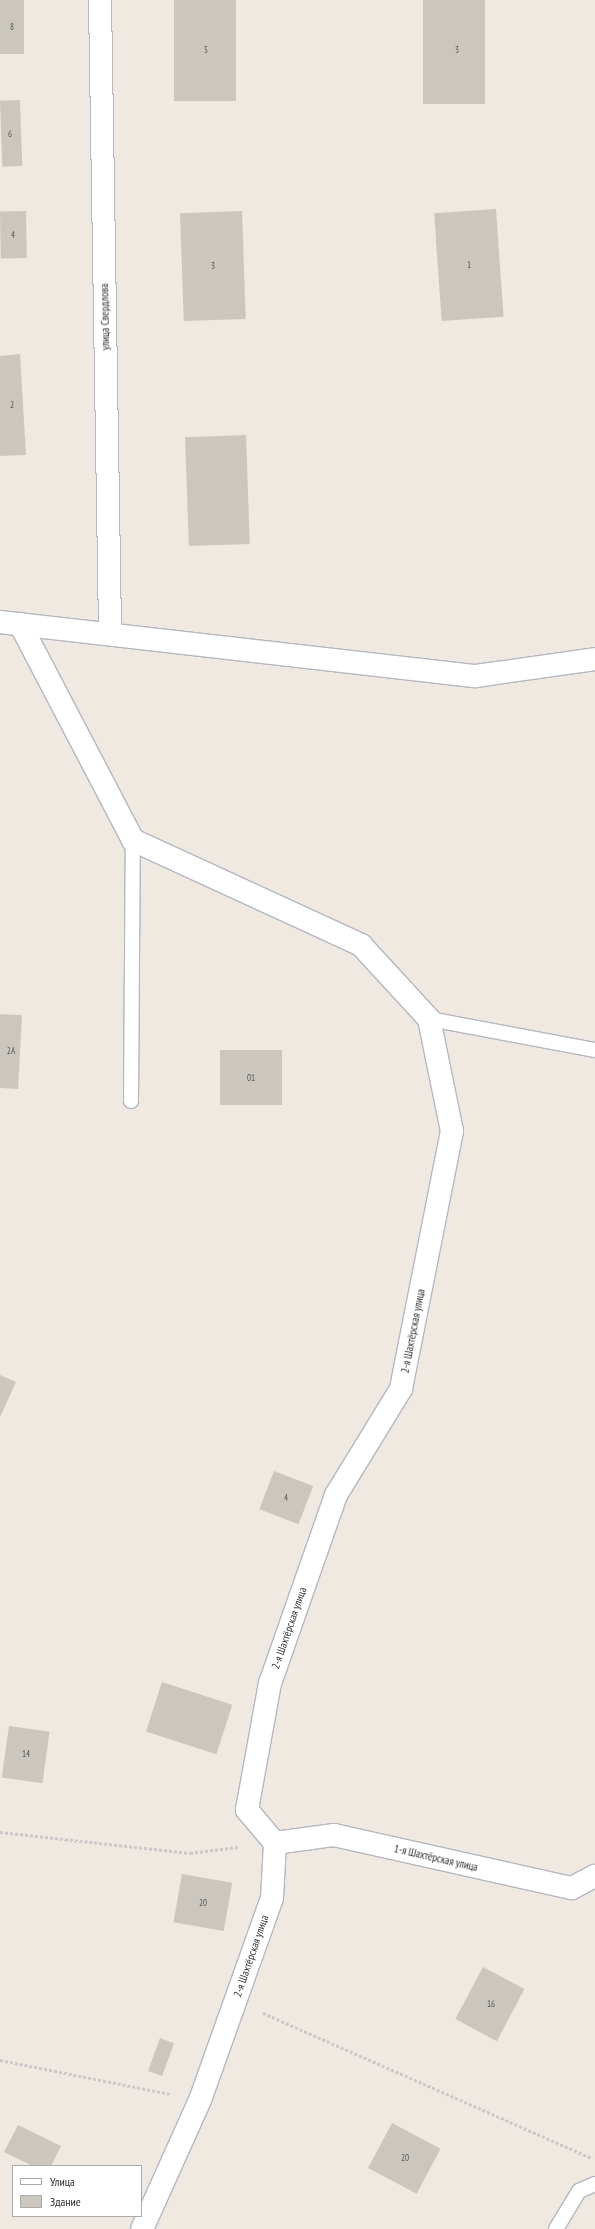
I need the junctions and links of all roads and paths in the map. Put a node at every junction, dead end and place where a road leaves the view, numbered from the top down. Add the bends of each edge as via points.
1 (100, 0) edge
2 (10, 623) edge
3 (110, 633) junction
4 (595, 659) edge
5 (133, 840) junction
6 (430, 1019) junction
7 (595, 1050) edge
8 (131, 1101) dead end
9 (0, 1832) edge
10 (275, 1843) junction
11 (595, 1876) edge
12 (236, 2001) junction
13 (0, 2060) edge
14 (200, 2100) junction
15 (595, 2162) edge
16 (595, 2184) edge
17 (142, 2229) edge
18 (556, 2229) edge

1 - 3 street, улица Свердлова
2 - 3 street
2 - 5 street
3 - 4 street via 476,676
5 - 6 street via 361,945
5 - 8 lane
6 - 7 lane
6 - 10 street, 2-я Шахтёрская улица via 452,1131 401,1389 336,1495 270,1683 247,1810
9 - 10 path via 190,1853
10 - 11 street, 1-я Шахтёрская улица via 334,1835 572,1888
10 - 12 street, 2-я Шахтёрская улица via 272,1898
12 - 14 street, 2-я Шахтёрская улица
12 - 15 path via 589,2155
13 - 14 path
14 - 17 street, 2-я Шахтёрская улица
16 - 18 lane via 579,2191

